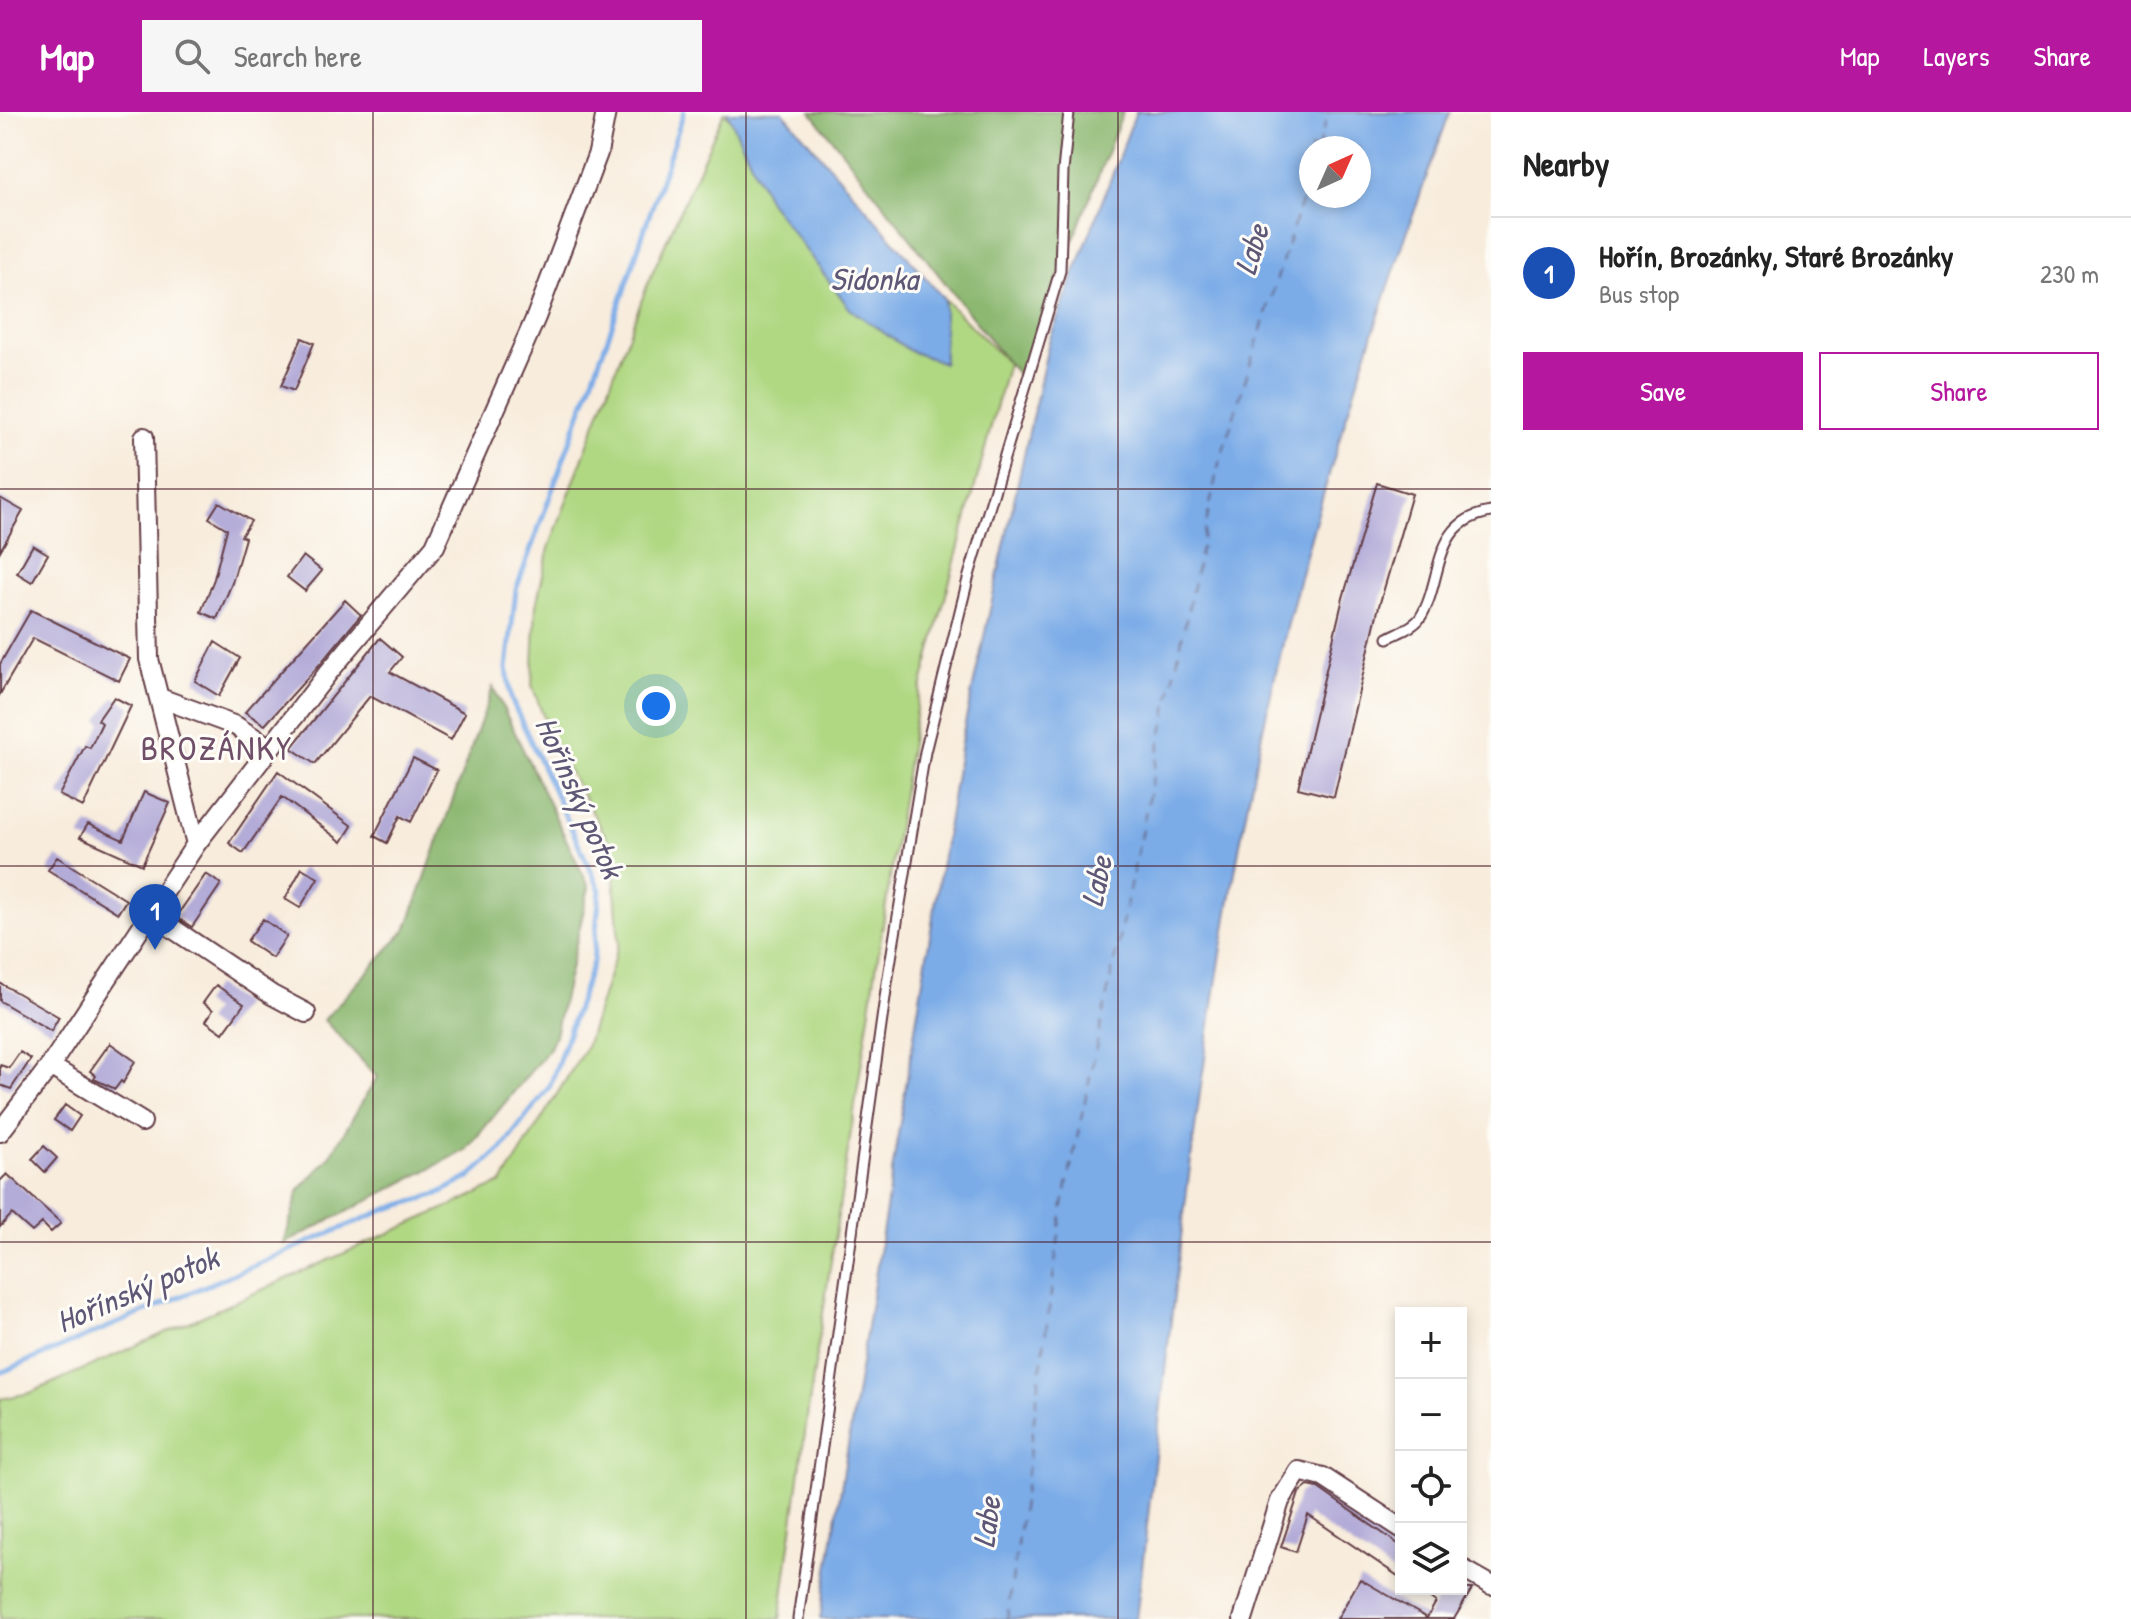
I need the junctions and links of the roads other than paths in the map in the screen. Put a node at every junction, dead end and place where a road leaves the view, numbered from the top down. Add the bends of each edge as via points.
1 (606, 112) edge
2 (1069, 112) edge
3 (144, 437) dead end
4 (1491, 512) edge
5 (1388, 638) dead end
6 (160, 698) junction
7 (270, 748) junction
8 (196, 844) junction
9 (151, 914) junction
10 (306, 1013) dead end
11 (50, 1066) junction
12 (142, 1122) dead end
13 (0, 1132) edge
14 (1395, 1524) edge
15 (1467, 1571) edge
16 (1491, 1585) edge
17 (798, 1619) edge
18 (1243, 1619) edge

1 - 7 street via 598,153 536,317 435,546
2 - 17 lane via 1060,271 968,579 925,752 887,983
3 - 6 street via 149,659
4 - 5 lane via 1476,514 1452,532 1419,620
6 - 7 street via 236,726
6 - 8 street
7 - 8 street
8 - 9 street
9 - 10 street
9 - 11 street
11 - 12 street
11 - 13 street
14 - 18 street via 1323,1477 1299,1471 1280,1501
15 - 16 street

